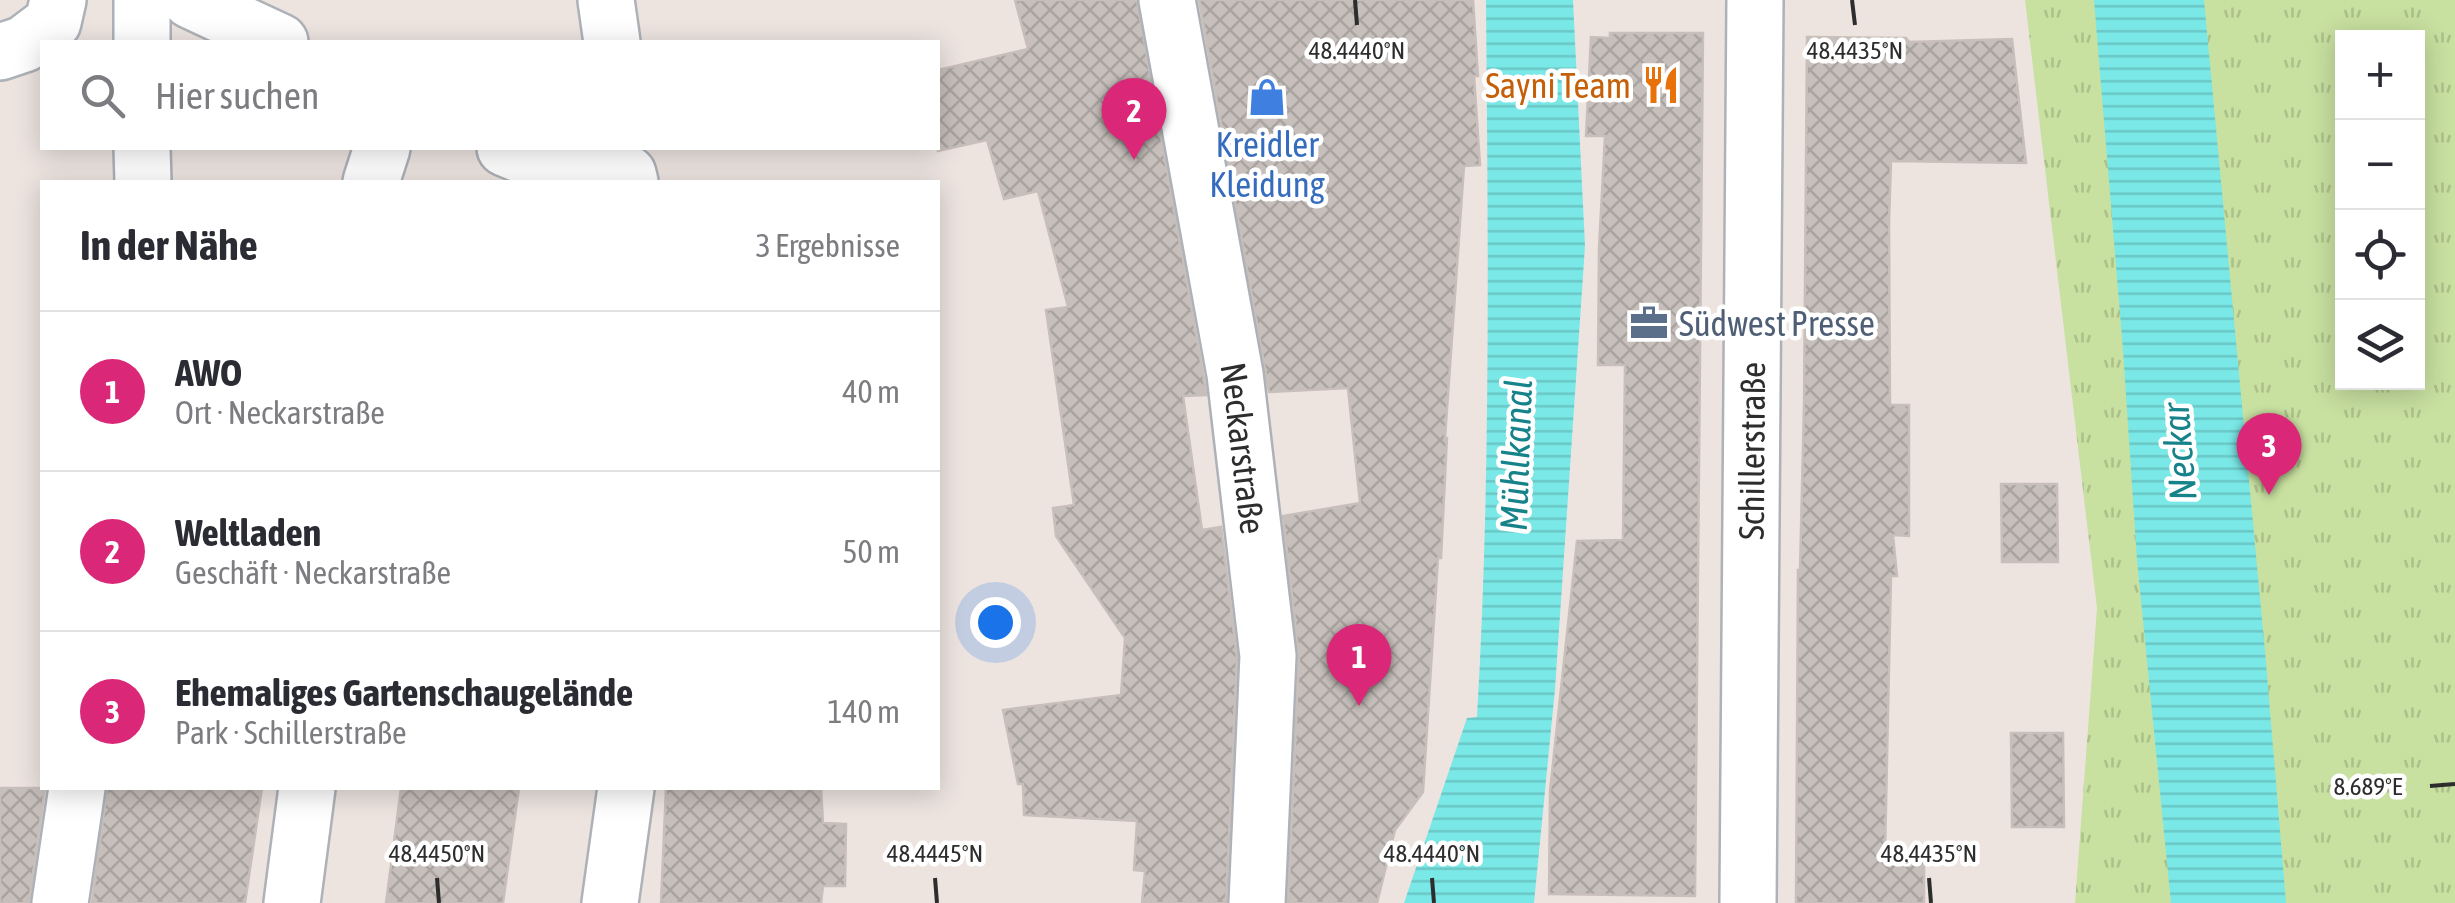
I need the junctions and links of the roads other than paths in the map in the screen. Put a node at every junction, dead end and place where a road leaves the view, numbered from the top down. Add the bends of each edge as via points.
1 (58, 0) edge
2 (142, 0) edge
3 (190, 0) edge
4 (606, 0) edge
5 (1168, 0) edge
6 (1754, 0) edge
7 (142, 40) edge
8 (276, 40) edge
9 (612, 40) edge
10 (0, 52) edge
11 (142, 150) edge
12 (381, 150) edge
13 (510, 150) edge
14 (628, 168) edge
15 (143, 180) edge
16 (372, 180) edge
17 (77, 790) edge
18 (307, 790) edge
19 (626, 790) edge
20 (60, 903) edge
21 (292, 903) edge
22 (610, 903) edge
23 (1257, 903) edge
24 (1748, 903) edge

1 - 10 street via 53,22
2 - 7 street
3 - 8 street
4 - 9 street
5 - 23 street, Neckarstraße via 1234,374 1268,656
6 - 24 street, Schillerstraße
11 - 15 street
12 - 16 street
13 - 14 street
17 - 20 street
18 - 21 street
19 - 22 street

